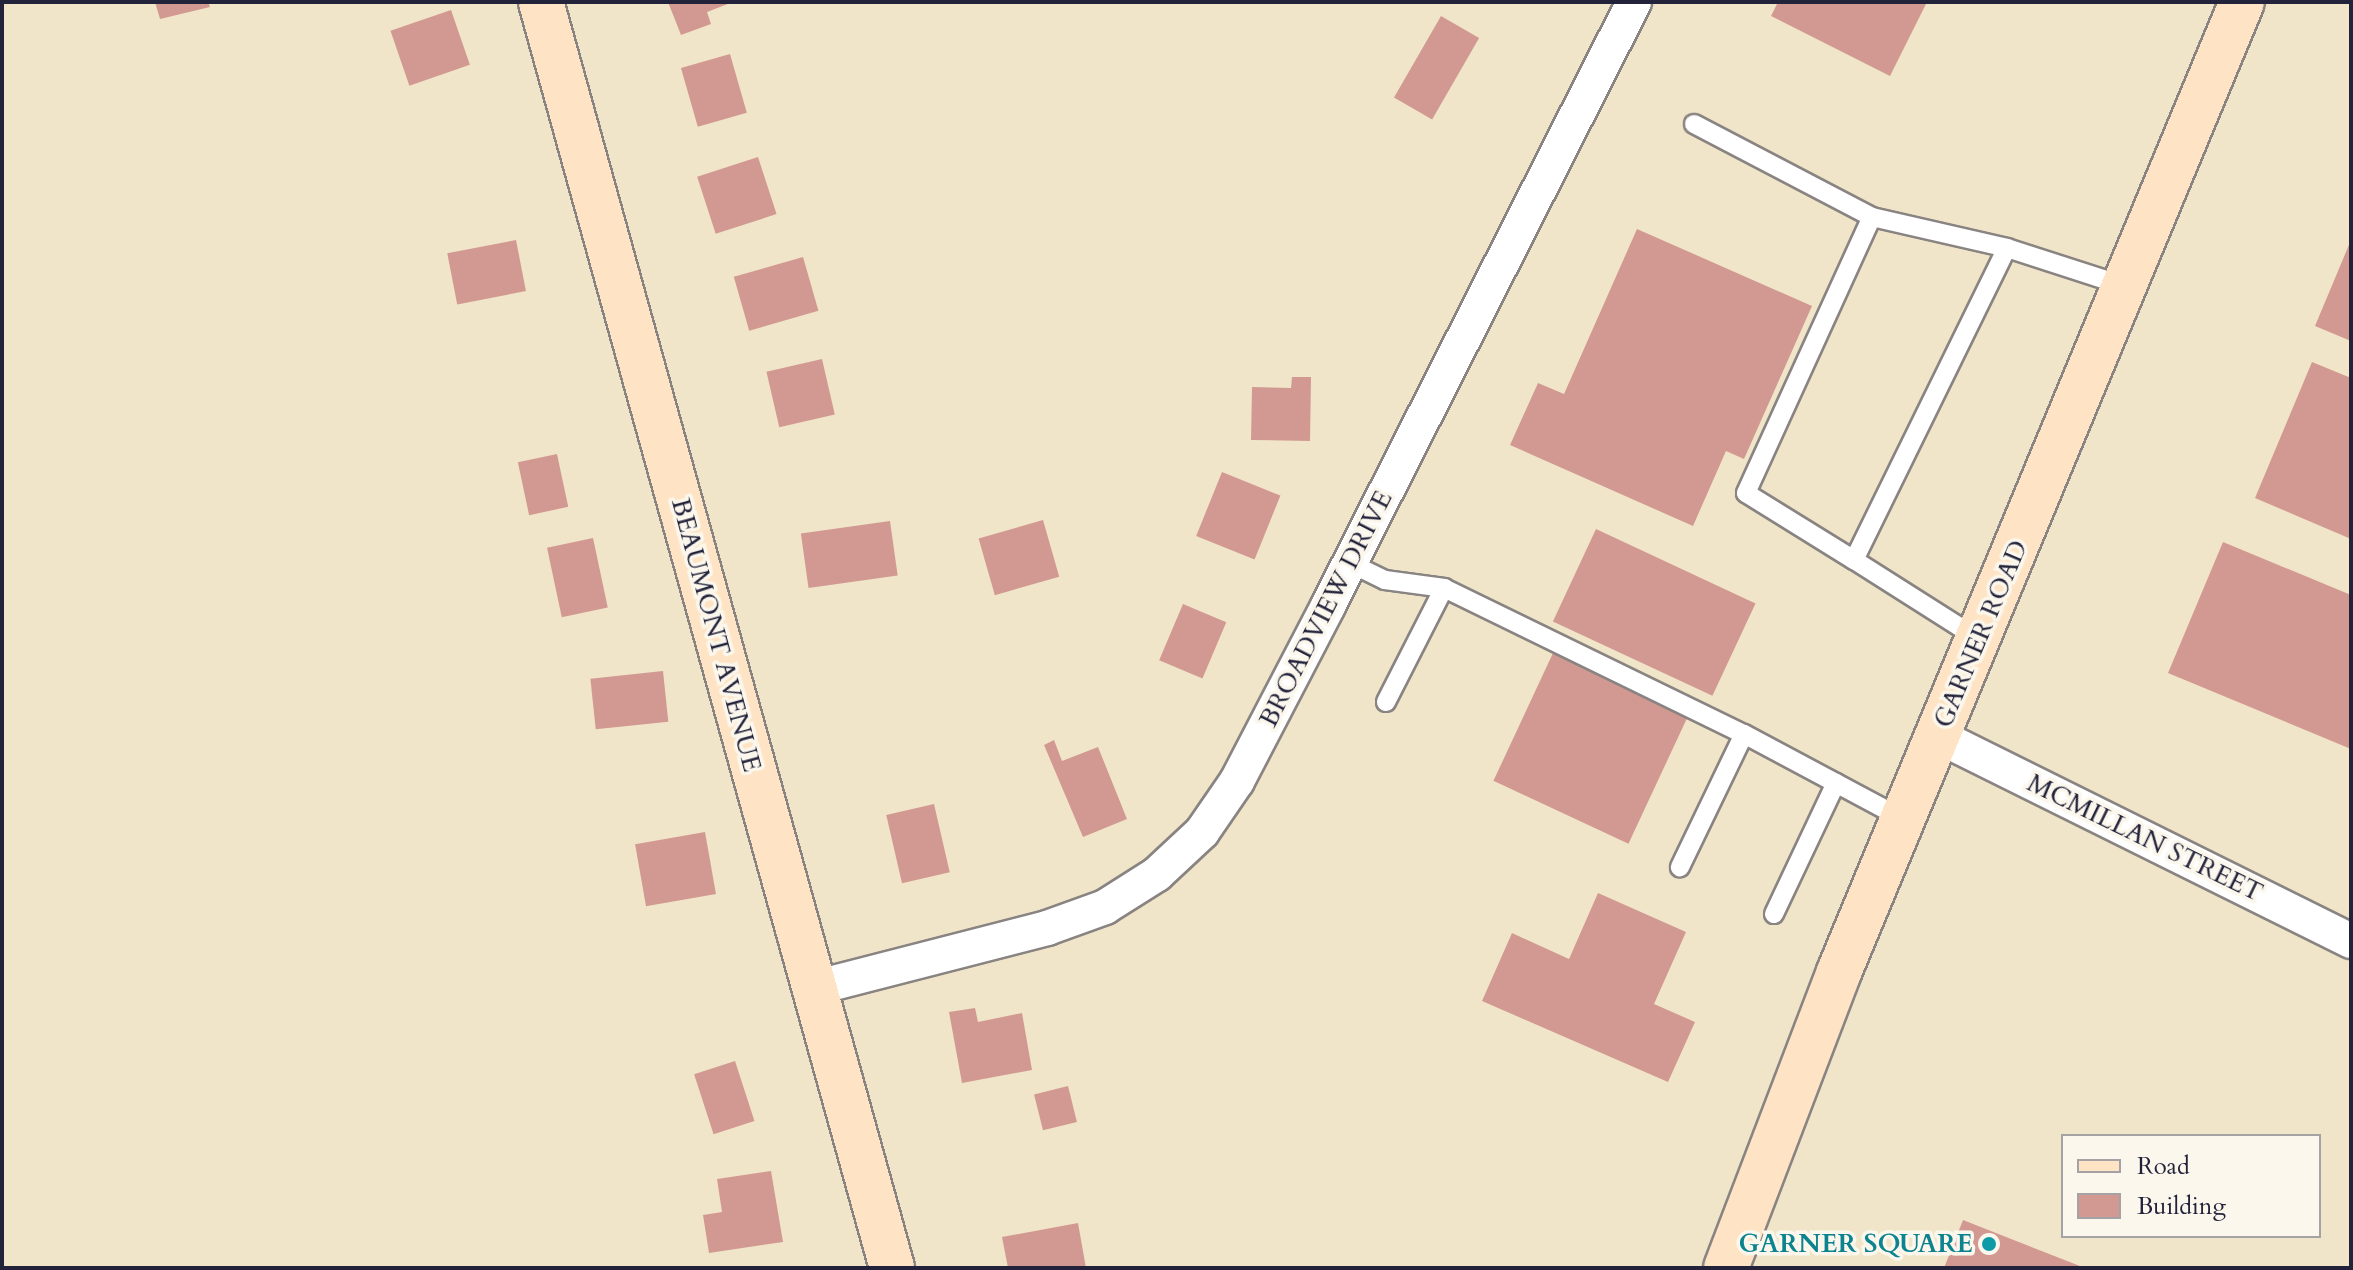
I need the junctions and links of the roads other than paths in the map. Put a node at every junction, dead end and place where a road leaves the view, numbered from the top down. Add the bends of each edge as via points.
1 (541, 2) edge
2 (1634, 2) edge
3 (2242, 2) edge
4 (1694, 124) dead end
5 (1872, 217) junction
6 (2007, 248) junction
7 (2125, 286) junction
8 (1854, 560) junction
9 (1350, 563) junction
10 (1444, 588) junction
11 (1979, 640) junction
12 (1386, 702) dead end
13 (1744, 734) junction
14 (1938, 736) junction
15 (1836, 783) junction
16 (1903, 819) junction
17 (1680, 867) dead end
18 (1774, 914) dead end
19 (2351, 941) edge
20 (814, 988) junction
21 (892, 1268) edge
22 (1726, 1268) edge

1 - 20 street, BEAUMONT AVENUE
2 - 9 street, BROADVIEW DRIVE
3 - 7 street, GARNER ROAD
4 - 5 lane
5 - 6 lane
5 - 8 lane via 1746,493
6 - 7 lane
6 - 8 lane
7 - 11 street, GARNER ROAD
8 - 11 lane
9 - 10 lane via 1385,580
9 - 20 street, BROADVIEW DRIVE via 1237,781 1202,832 1157,874 1105,907 1047,928
10 - 12 lane
10 - 13 lane
11 - 14 street, GARNER ROAD
13 - 15 lane
13 - 17 lane
14 - 16 street, GARNER ROAD
14 - 19 street, MCMILLAN STREET
15 - 16 lane
15 - 18 lane
16 - 22 street, GARNER ROAD via 1798,1073
20 - 21 street, BEAUMONT AVENUE

